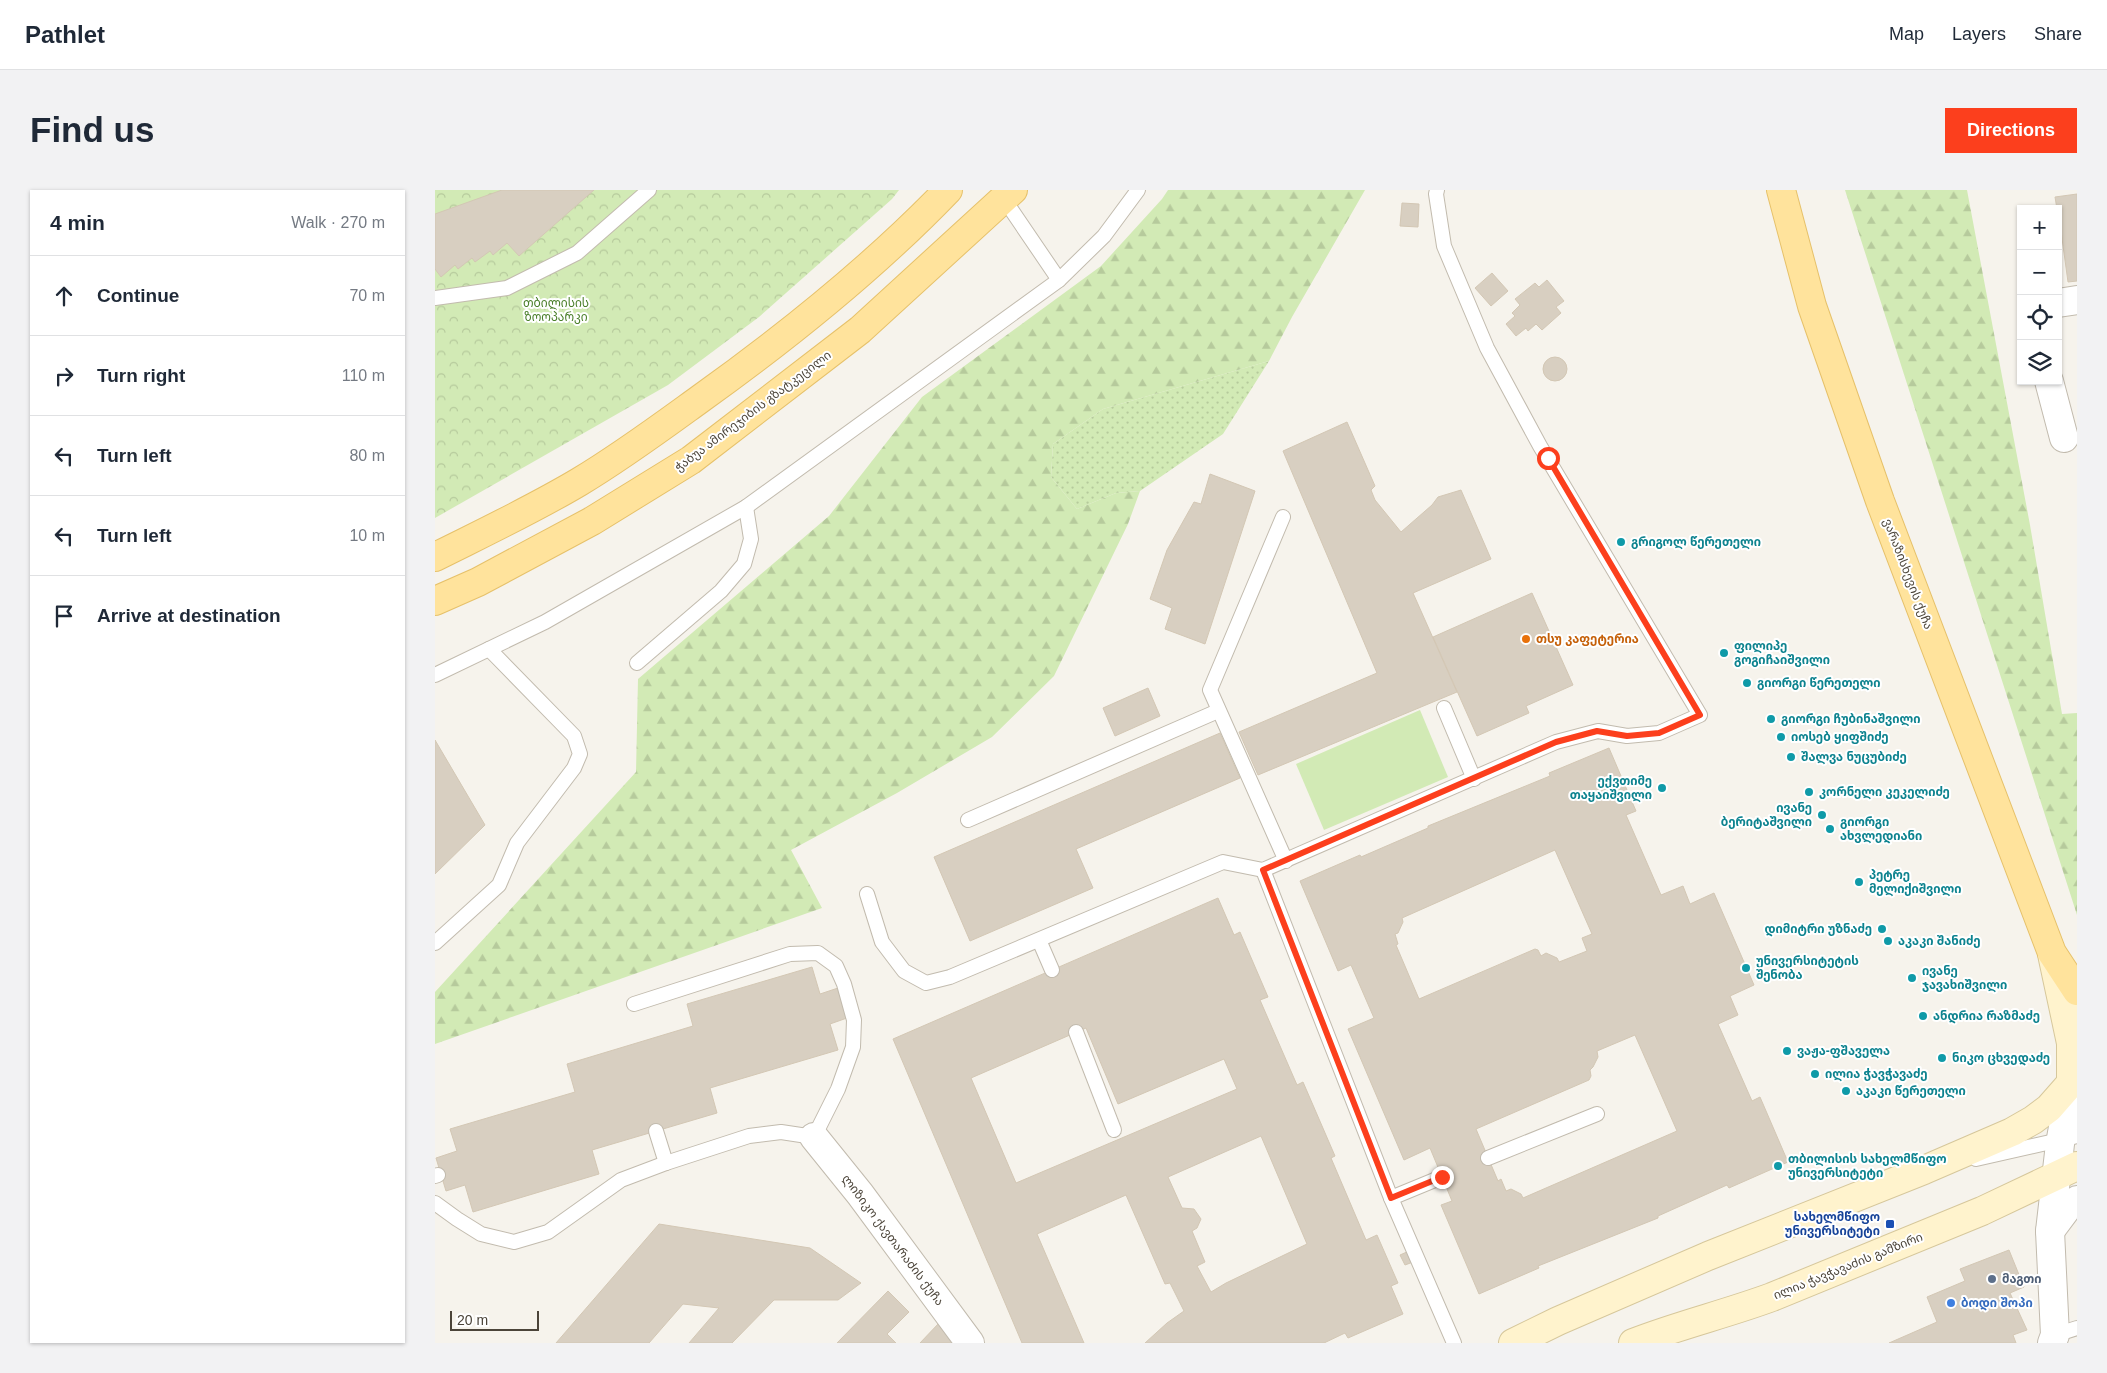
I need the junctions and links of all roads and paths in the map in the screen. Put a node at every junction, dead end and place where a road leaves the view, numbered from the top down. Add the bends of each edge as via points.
1 (649, 190) edge
2 (948, 190) edge
3 (1138, 190) edge
4 (1437, 190) edge
5 (1781, 190) edge
6 (1009, 195) edge
7 (1059, 280) junction
8 (435, 298) edge
9 (2077, 300) edge
10 (2062, 302) edge
11 (2050, 385) edge
12 (2064, 438) dead end
13 (746, 507) junction
14 (1283, 517) dead end
15 (435, 558) edge
16 (435, 601) edge
17 (489, 649) junction
18 (637, 663) dead end
19 (435, 675) edge
20 (1444, 708) dead end
21 (1218, 711) junction
22 (1474, 779) junction
23 (968, 820) dead end
24 (1286, 860) junction
25 (1263, 870) junction
26 (867, 894) dead end
27 (1039, 940) junction
28 (435, 943) edge
29 (2052, 953) junction
30 (1052, 970) dead end
31 (2077, 991) edge
32 (634, 1004) dead end
33 (1076, 1032) dead end
34 (2071, 1083) junction
35 (1597, 1114) dead end
36 (1114, 1130) dead end
37 (656, 1131) dead end
38 (815, 1137) junction
39 (2069, 1139) edge
40 (1488, 1158) dead end
41 (666, 1163) junction
42 (1924, 1170) junction
43 (2067, 1170) edge
44 (1442, 1177) dead end
45 (1391, 1198) junction
46 (2077, 1200) edge
47 (435, 1203) edge
48 (2050, 1232) junction
49 (2061, 1335) edge
50 (970, 1343) edge
51 (1454, 1343) edge
52 (1513, 1343) edge
53 (1633, 1343) edge

1 - 8 lane via 577,253 507,288
2 - 15 main road via 819,310 649,436 579,482
3 - 7 lane via 1104,236
4 - 22 lane via 1444,246 1487,348 1540,446 1700,715 1659,733 1627,736 1597,731 1556,742
5 - 29 main road, ვარაზისხევის ქუჩა via 1812,306 1880,500
6 - 7 lane
6 - 16 main road, ჭაბუა ამირეჯიბის გზატკეცილი via 860,330 691,460 592,521 478,582
7 - 13 lane
9 - 10 street
11 - 12 street
13 - 17 lane via 545,622
13 - 18 lane via 751,539 744,564 721,591
14 - 21 lane via 1210,690
17 - 19 lane
17 - 28 lane via 574,736 580,754 574,768 517,843 499,885
20 - 22 lane
21 - 23 lane
21 - 24 lane
22 - 24 lane
24 - 25 lane
25 - 27 lane via 1223,862
25 - 45 lane
26 - 27 lane via 882,942 904,971 926,983 950,977
27 - 30 lane
29 - 31 main road, ვარაზისხევის ქუჩა
29 - 34 main road, ვარაზისხევის ქუჩა via 2071,1043
32 - 38 lane via 790,954 818,953 836,966 854,1020 853,1047 838,1089
33 - 36 lane
34 - 39 street, ვარაზისხევის ქუჩა
34 - 42 main road via 2049,1108 2033,1120
35 - 40 lane
37 - 41 lane
38 - 41 lane via 781,1132 749,1136
38 - 50 street, ლიზიკო ქავთარაძის ქუჩა
39 - 42 lane
39 - 43 street, ვარაზისხევის ქუჩა
41 - 47 lane via 621,1180 548,1232 514,1242 481,1234
42 - 52 main road via 1709,1256
43 - 48 street, ვარაზისხევის ქუჩა
43 - 53 main road, ილია ჭავჭავაძის გამზირი via 1982,1211 1772,1297
44 - 45 lane
45 - 51 lane
46 - 48 street
48 - 49 street, ვარაზისხევის ქუჩა

